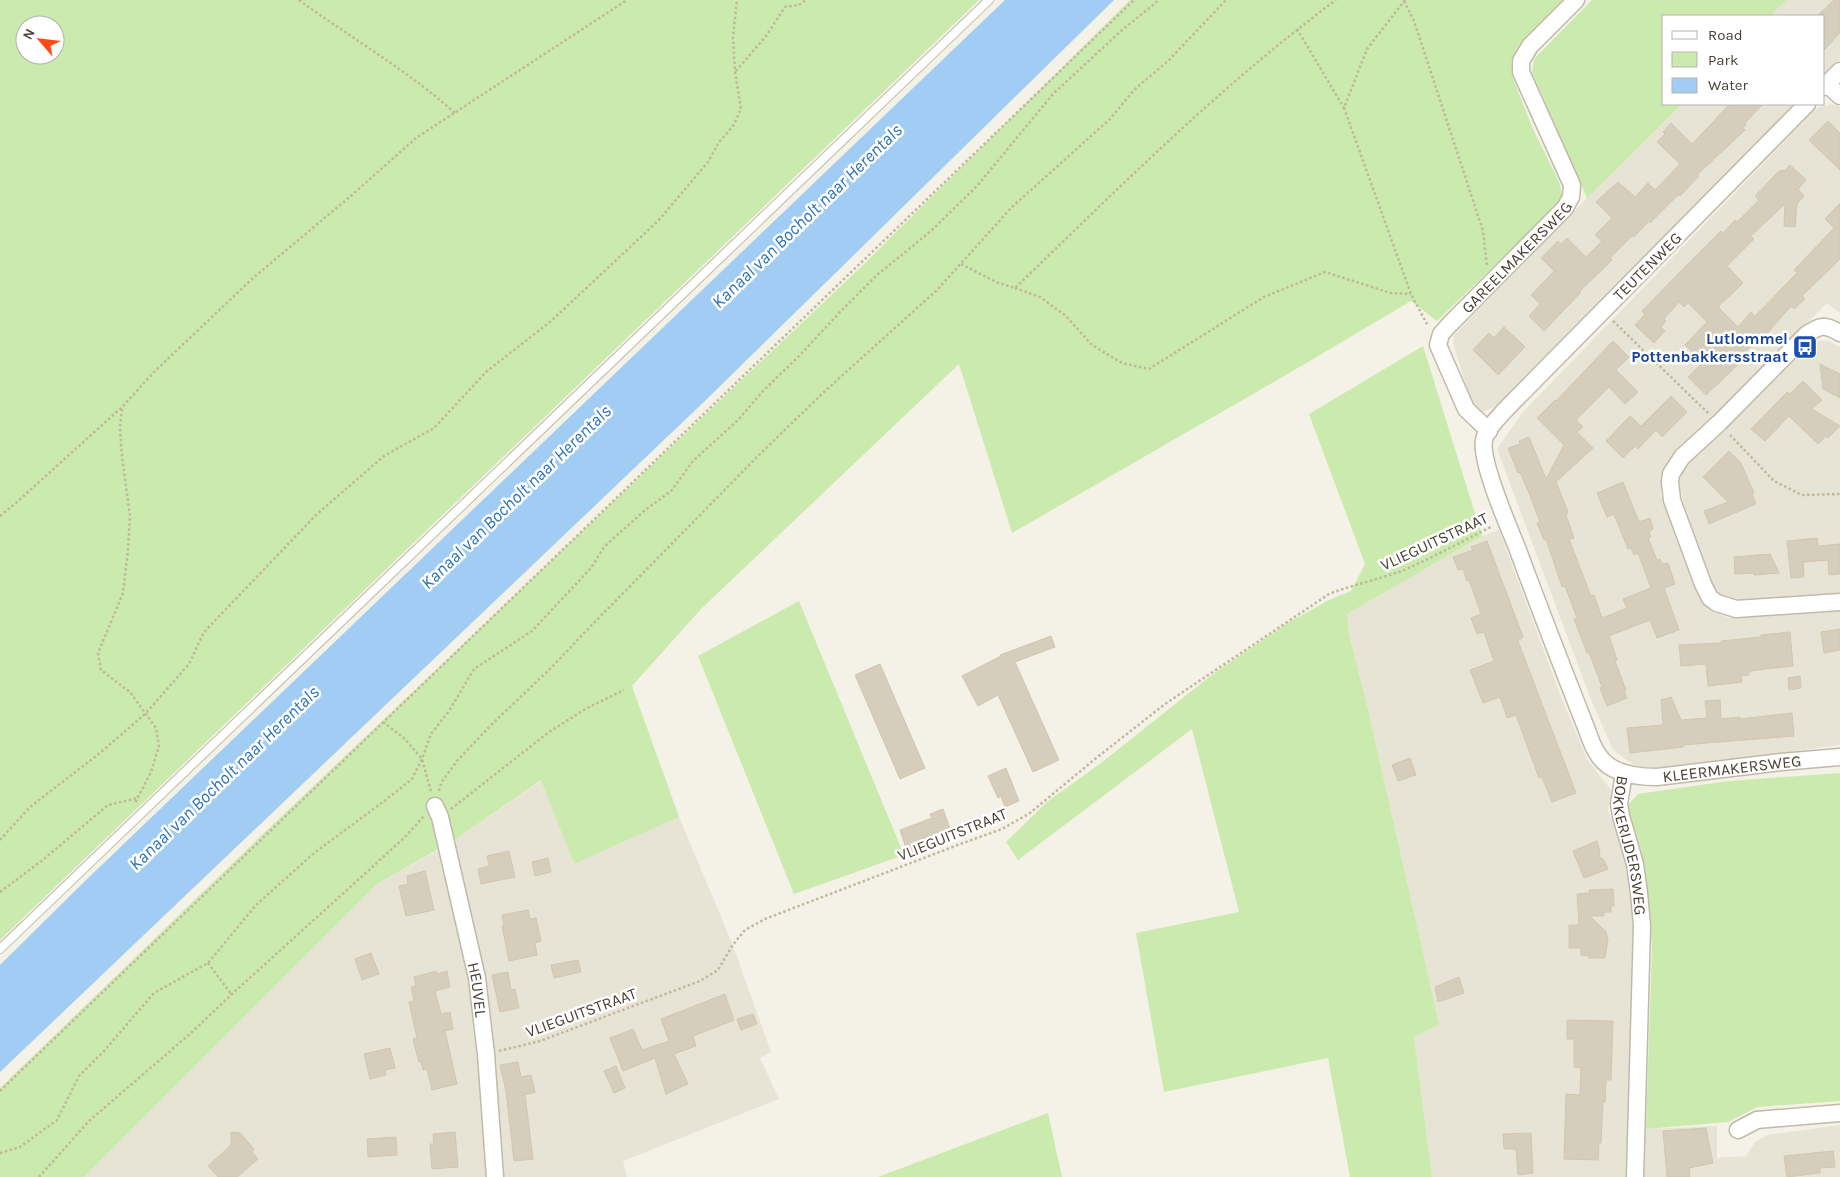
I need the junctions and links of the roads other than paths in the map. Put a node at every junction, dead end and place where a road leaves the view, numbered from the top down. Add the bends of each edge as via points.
1 (989, 0) edge
2 (1576, 0) edge
3 (1840, 71) edge
4 (1826, 85) edge
5 (1840, 96) edge
6 (1806, 105) edge
7 (1840, 333) edge
8 (1489, 430) junction
9 (1840, 602) edge
10 (1840, 757) edge
11 (1624, 773) junction
12 (438, 812) road end
13 (0, 949) edge
14 (1840, 1113) edge
15 (1738, 1130) dead end
16 (495, 1177) edge
17 (1635, 1177) edge

1 - 13 lane
2 - 8 street, GAREELMAKERSWEG via 1530,46 1521,61 1521,72 1572,185 1571,197 1565,208 1441,334 1438,345 1466,409
3 - 4 street
4 - 5 street
6 - 8 street, TEUTENWEG
7 - 9 street via 1833,328 1819,326 1806,335 1682,457 1670,482 1672,500 1703,584 1710,598 1717,603 1736,609
8 - 11 street, BOKKERIJDERSWEG via 1484,439 1485,462 1593,746 1604,762
10 - 11 street, KLEERMAKERSWEG via 1657,777
11 - 17 street, BOKKERIJDERSWEG via 1619,804 1635,864 1642,926
12 - 16 street, HEUVEL via 477,978
14 - 15 street via 1758,1120

